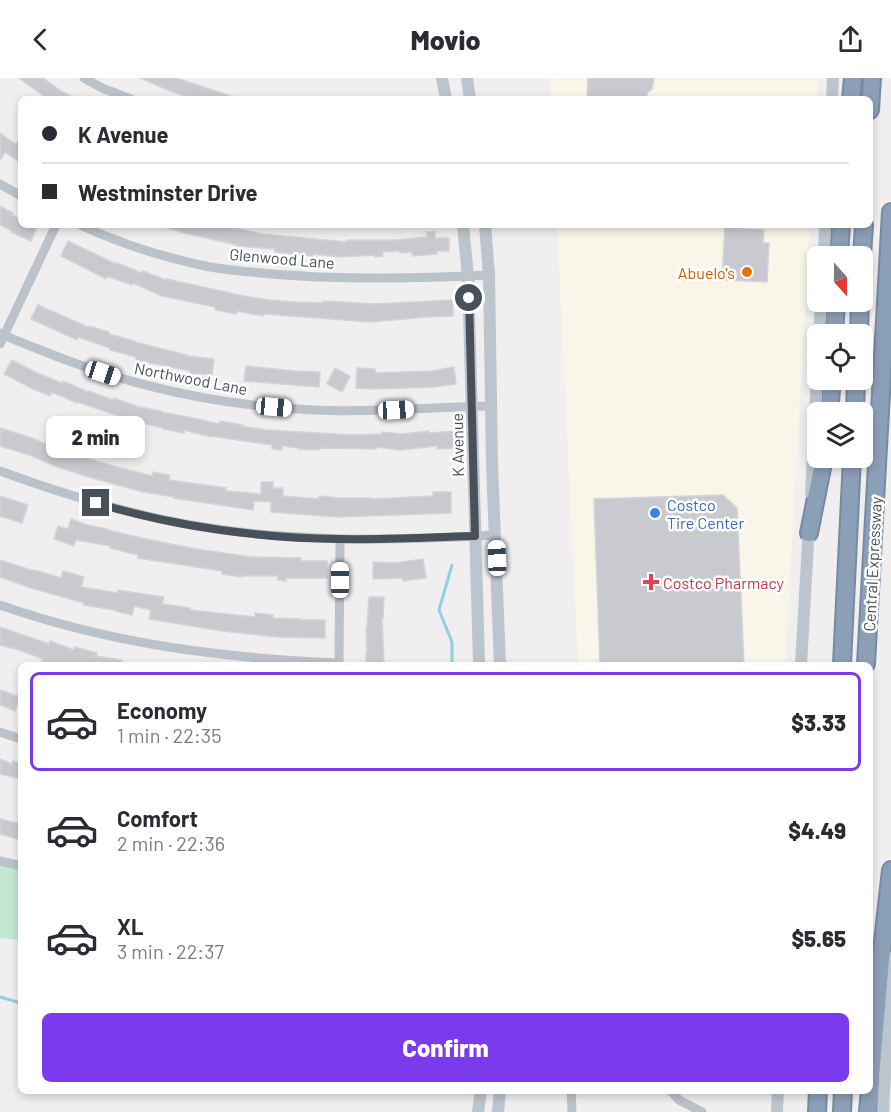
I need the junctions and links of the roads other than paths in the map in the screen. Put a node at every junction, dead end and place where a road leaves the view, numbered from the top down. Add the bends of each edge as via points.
1 (84, 78) edge
2 (442, 78) edge
3 (467, 78) edge
4 (833, 78) edge
5 (853, 78) edge
6 (872, 78) edge
7 (123, 96) edge
8 (445, 96) edge
9 (470, 96) edge
10 (832, 96) edge
11 (851, 96) edge
12 (871, 96) edge
13 (0, 184) edge
14 (18, 194) edge
15 (891, 212) edge
16 (55, 228) edge
17 (86, 228) edge
18 (463, 228) edge
19 (485, 228) edge
20 (825, 228) edge
21 (841, 228) edge
22 (864, 228) edge
23 (824, 246) edge
24 (840, 246) edge
25 (863, 246) edge
26 (489, 275) junction
27 (468, 276) junction
28 (1, 337) edge
29 (816, 390) edge
30 (472, 406) junction
31 (492, 406) junction
32 (822, 468) edge
33 (852, 468) edge
34 (0, 471) edge
35 (809, 533) junction
36 (496, 535) junction
37 (475, 536) junction
38 (340, 539) junction
39 (0, 604) edge
40 (300, 662) edge
41 (339, 662) edge
42 (479, 662) edge
43 (500, 662) edge
44 (801, 662) edge
45 (842, 662) edge
46 (866, 662) edge
47 (0, 732) edge
48 (18, 738) edge
49 (0, 861) edge
50 (18, 865) edge
51 (891, 870) edge
52 (891, 958) edge
53 (873, 1054) edge
54 (480, 1094) edge
55 (500, 1094) edge
56 (571, 1094) edge
57 (674, 1094) edge
58 (778, 1094) edge
59 (818, 1094) edge
60 (843, 1094) edge
61 (870, 1094) edge
62 (478, 1112) edge
63 (498, 1112) edge
64 (572, 1112) edge
65 (702, 1112) edge
66 (777, 1112) edge
67 (817, 1112) edge
68 (842, 1112) edge
69 (868, 1112) edge
70 (883, 1112) edge

1 - 7 street
2 - 8 main road
3 - 9 main road
4 - 10 main road
5 - 11 highway
6 - 12 highway
13 - 14 street
15 - 46 highway, Central Expressway
16 - 28 street
17 - 27 street, Glenwood Lane via 164,255 253,273 410,279
18 - 27 main road, K Avenue
19 - 26 main road
20 - 23 main road
21 - 24 highway
22 - 25 highway
26 - 27 street, Glenwood Lane
26 - 31 main road
27 - 30 main road, K Avenue
28 - 30 street, Northwood Lane via 122,379 254,406 314,411
29 - 35 main road
30 - 31 street, Northwood Lane
30 - 37 main road, K Avenue
31 - 36 main road
32 - 35 highway
33 - 45 highway, Central Expressway
34 - 38 street via 116,509 168,521 237,532
35 - 44 main road
36 - 37 street
36 - 43 main road
37 - 38 street
37 - 42 main road, K Avenue
38 - 41 street
39 - 40 street via 31,616 152,645
47 - 48 street
49 - 50 street
51 - 53 highway
52 - 70 main road
54 - 62 main road
55 - 63 main road
56 - 64 street
57 - 65 street
58 - 66 main road
59 - 67 highway
60 - 68 highway
61 - 69 highway

